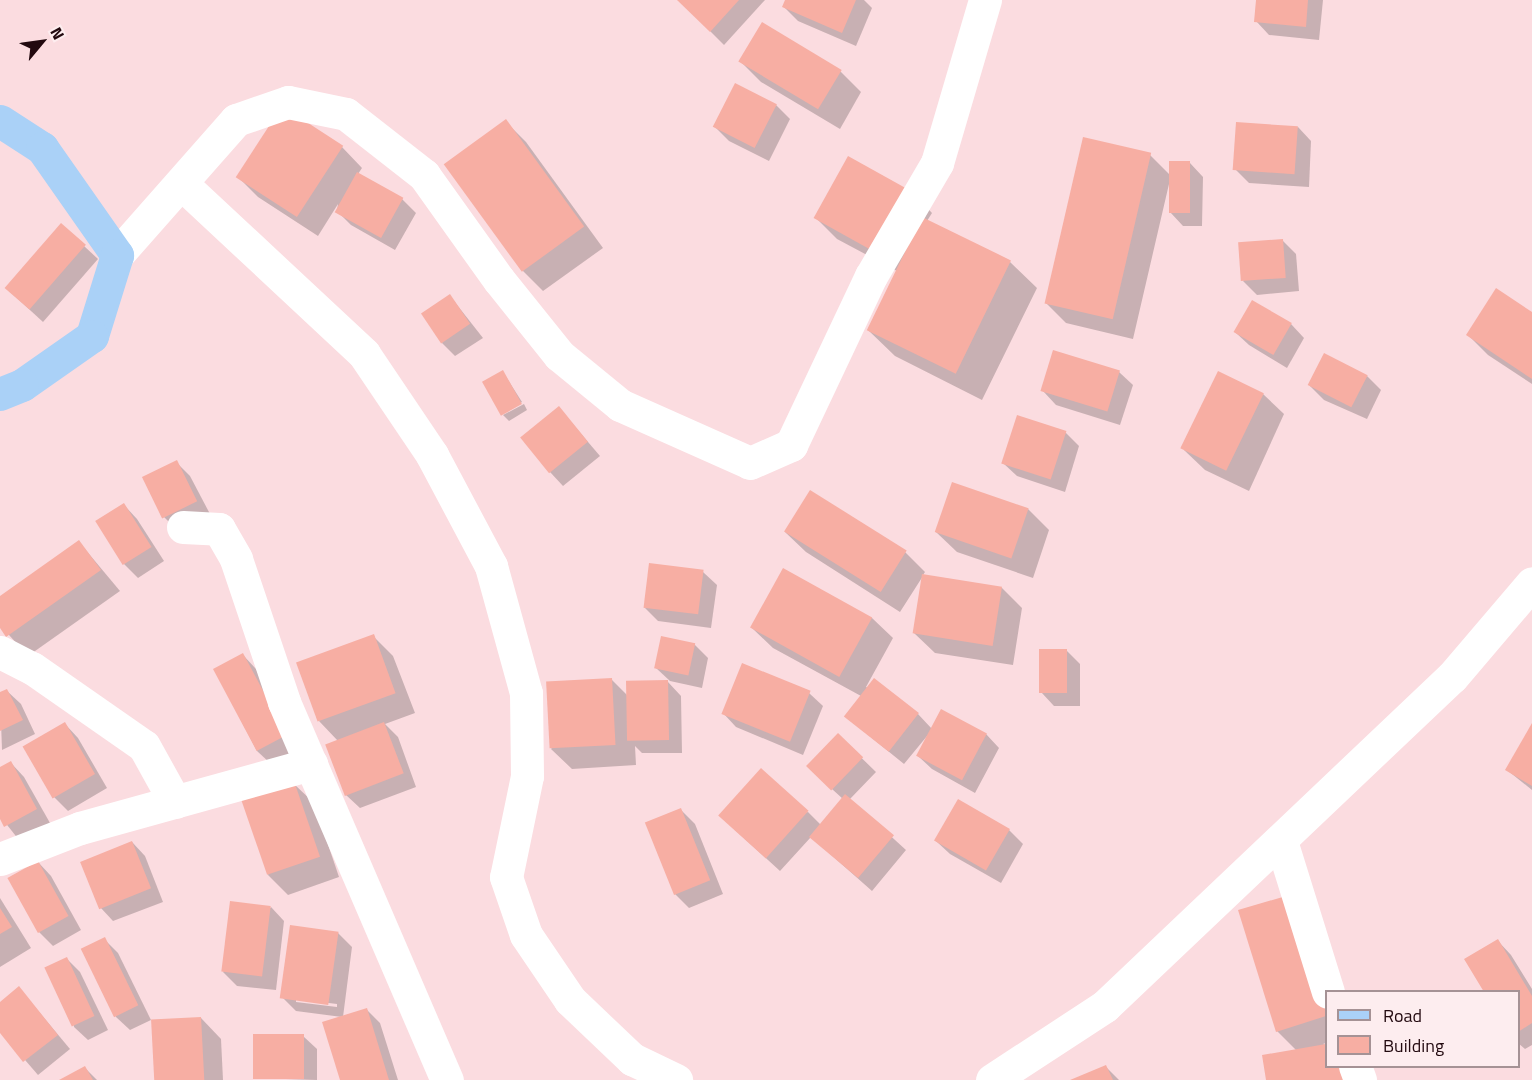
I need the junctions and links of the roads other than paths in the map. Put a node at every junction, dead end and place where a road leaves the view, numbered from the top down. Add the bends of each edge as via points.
1 (985, 0) edge
2 (0, 121) edge
3 (182, 184) junction
4 (117, 255) junction
5 (0, 394) edge
6 (183, 527) dead end
7 (1532, 583) edge
8 (0, 652) edge
9 (310, 764) junction
10 (175, 802) junction
11 (1281, 841) junction
12 (0, 858) edge
13 (1327, 990) edge
14 (447, 1080) edge
15 (676, 1080) edge
16 (992, 1080) edge

1 - 3 street via 937,163 871,276 791,445 750,462 620,405 559,355 424,175 346,114 288,102 236,120
2 - 4 main road via 42,148
3 - 4 street
3 - 15 street via 256,258 364,354 432,455 491,566 526,693 527,776 506,877 525,935 570,1000 632,1059
4 - 5 main road via 92,336 22,386
6 - 9 street via 219,529 236,559 284,702
7 - 11 street via 1452,677
8 - 10 street via 32,668 144,746
9 - 10 street
9 - 14 street
10 - 12 street via 80,828
11 - 13 street
11 - 16 street via 1105,1006

